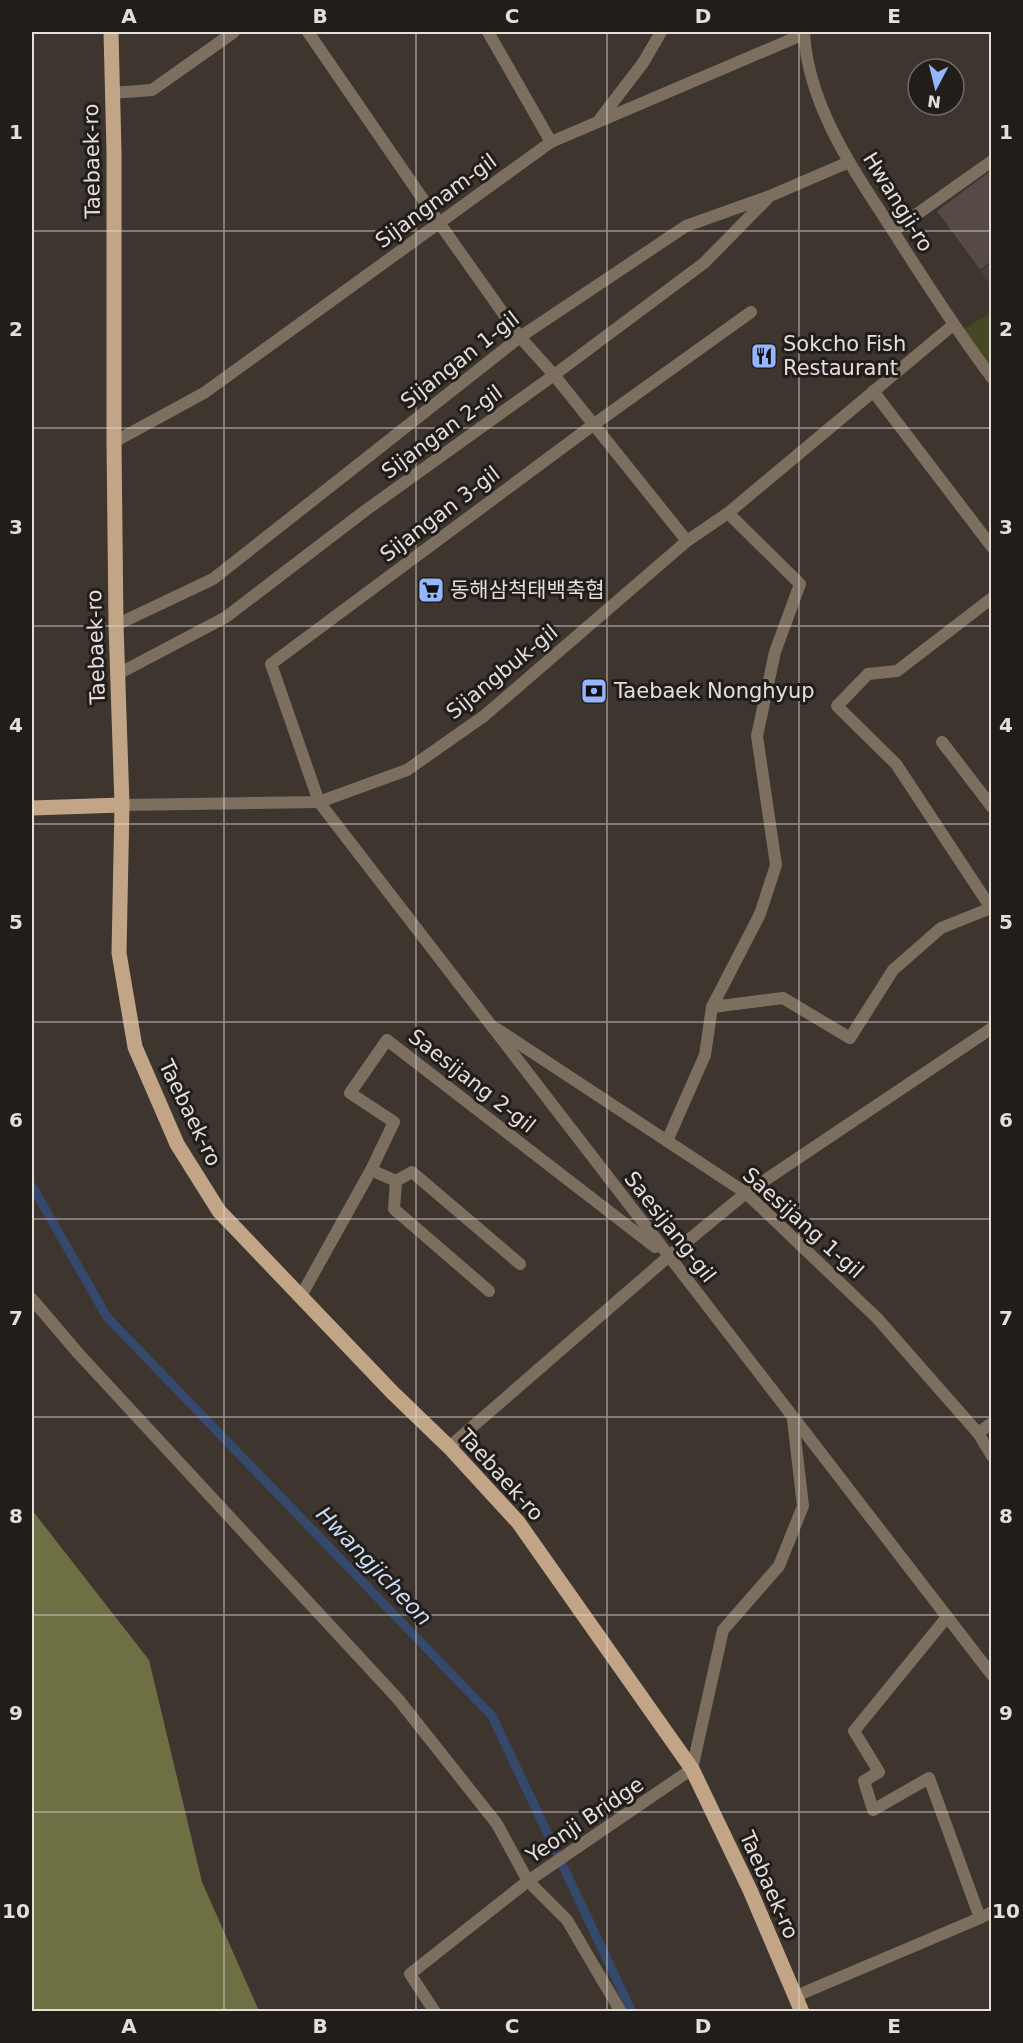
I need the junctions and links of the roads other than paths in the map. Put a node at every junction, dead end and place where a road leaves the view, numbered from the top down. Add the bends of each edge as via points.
1 (111, 32) edge
2 (234, 32) edge
3 (308, 32) edge
4 (488, 32) edge
5 (661, 32) edge
6 (804, 33) edge
7 (112, 93) junction
8 (598, 122) junction
9 (551, 142) junction
10 (992, 161) edge
11 (849, 162) junction
12 (770, 196) junction
13 (440, 224) junction
14 (893, 231) junction
15 (751, 312) dead end
16 (953, 325) junction
17 (520, 337) junction
18 (554, 375) junction
19 (992, 378) edge
20 (873, 391) junction
21 (594, 425) junction
22 (114, 442) junction
23 (728, 513) junction
24 (687, 541) junction
25 (992, 547) edge
26 (992, 598) edge
27 (116, 625) junction
28 (118, 674) junction
29 (942, 742) dead end
30 (319, 802) junction
31 (122, 805) junction
32 (992, 807) edge
33 (32, 808) edge
34 (712, 1007) junction
35 (488, 1023) junction
36 (992, 1028) edge
37 (667, 1141) junction
38 (372, 1170) junction
39 (396, 1181) junction
40 (746, 1193) junction
41 (668, 1257) junction
42 (520, 1264) dead end
43 (489, 1292) dead end
44 (301, 1296) junction
45 (32, 1299) edge
46 (793, 1418) junction
47 (992, 1423) edge
48 (978, 1433) junction
49 (449, 1447) junction
50 (992, 1456) edge
51 (947, 1617) junction
52 (992, 1675) edge
53 (692, 1769) junction
54 (528, 1881) junction
55 (992, 1912) edge
56 (980, 1918) junction
57 (796, 1996) junction
58 (435, 2012) edge
59 (621, 2012) edge
60 (802, 2012) edge

1 - 7 main road, Taebaek-ro
2 - 7 street via 152,90
3 - 13 street
4 - 9 street
5 - 8 street via 643,63
6 - 8 street, Sijangnam-gil
6 - 11 street, Hwangji-ro via 813,86
7 - 22 main road, Taebaek-ro
8 - 9 street, Sijangnam-gil
9 - 13 street, Sijangnam-gil
10 - 14 street
11 - 12 street, Sijangan 1-gil
11 - 14 street, Hwangji-ro
12 - 17 street, Sijangan 1-gil via 686,226
12 - 18 street, Sijangan 2-gil via 704,263
13 - 17 street
13 - 22 street, Sijangnam-gil via 204,393
14 - 16 street, Hwangji-ro
15 - 21 street, Sijangan 3-gil
16 - 19 street, Hwangji-ro
16 - 20 street, Sijangbuk-gil
17 - 18 street
17 - 27 street, Sijangan 1-gil via 213,579
18 - 21 street
18 - 28 street, Sijangan 2-gil via 366,510 226,618
20 - 23 street, Sijangbuk-gil
20 - 25 street
21 - 24 street
21 - 30 street, Sijangan 3-gil via 271,664
22 - 27 main road, Taebaek-ro
23 - 24 street, Sijangbuk-gil
23 - 34 street via 800,584 775,652 757,736 776,865 760,914
24 - 30 street, Sijangbuk-gil via 484,716 406,770
26 - 34 street via 897,671 868,674 837,706 896,764 991,908 941,928 893,970 850,1038 783,998
27 - 28 main road, Taebaek-ro
28 - 31 main road, Taebaek-ro
29 - 32 street
30 - 31 street, Sijangbuk-gil
30 - 35 street, Saesijang-gil
31 - 33 main road
31 - 44 main road, Taebaek-ro via 119,953 135,1047 177,1144 219,1211
34 - 37 street via 705,1055
35 - 37 street, Saesijang 1-gil
35 - 41 street, Saesijang-gil
36 - 40 street
37 - 40 street, Saesijang 1-gil
38 - 39 street
38 - 41 street, Saesijang 2-gil via 394,1122 350,1093 387,1040
38 - 44 street, Saesijang 2-gil
39 - 42 street via 412,1173
39 - 43 street via 394,1209
40 - 41 street
40 - 48 street, Saesijang 1-gil via 877,1318
41 - 46 street, Saesijang-gil
41 - 49 street
44 - 49 main road, Taebaek-ro
45 - 54 street via 398,1699 497,1824
46 - 51 street, Saesijang-gil
46 - 53 street via 803,1506 779,1566 723,1630
47 - 48 street
48 - 50 street, Saesijang 1-gil
49 - 53 main road, Taebaek-ro via 518,1522
51 - 52 street, Saesijang-gil
51 - 56 street via 854,1731 879,1772 864,1781 873,1810 929,1778
53 - 54 street, Yeonji Bridge
53 - 57 main road, Taebaek-ro
54 - 58 street, Yeonji Bridge via 410,1974
54 - 59 street via 567,1920
55 - 56 street
56 - 57 street
57 - 60 main road, Taebaek-ro

